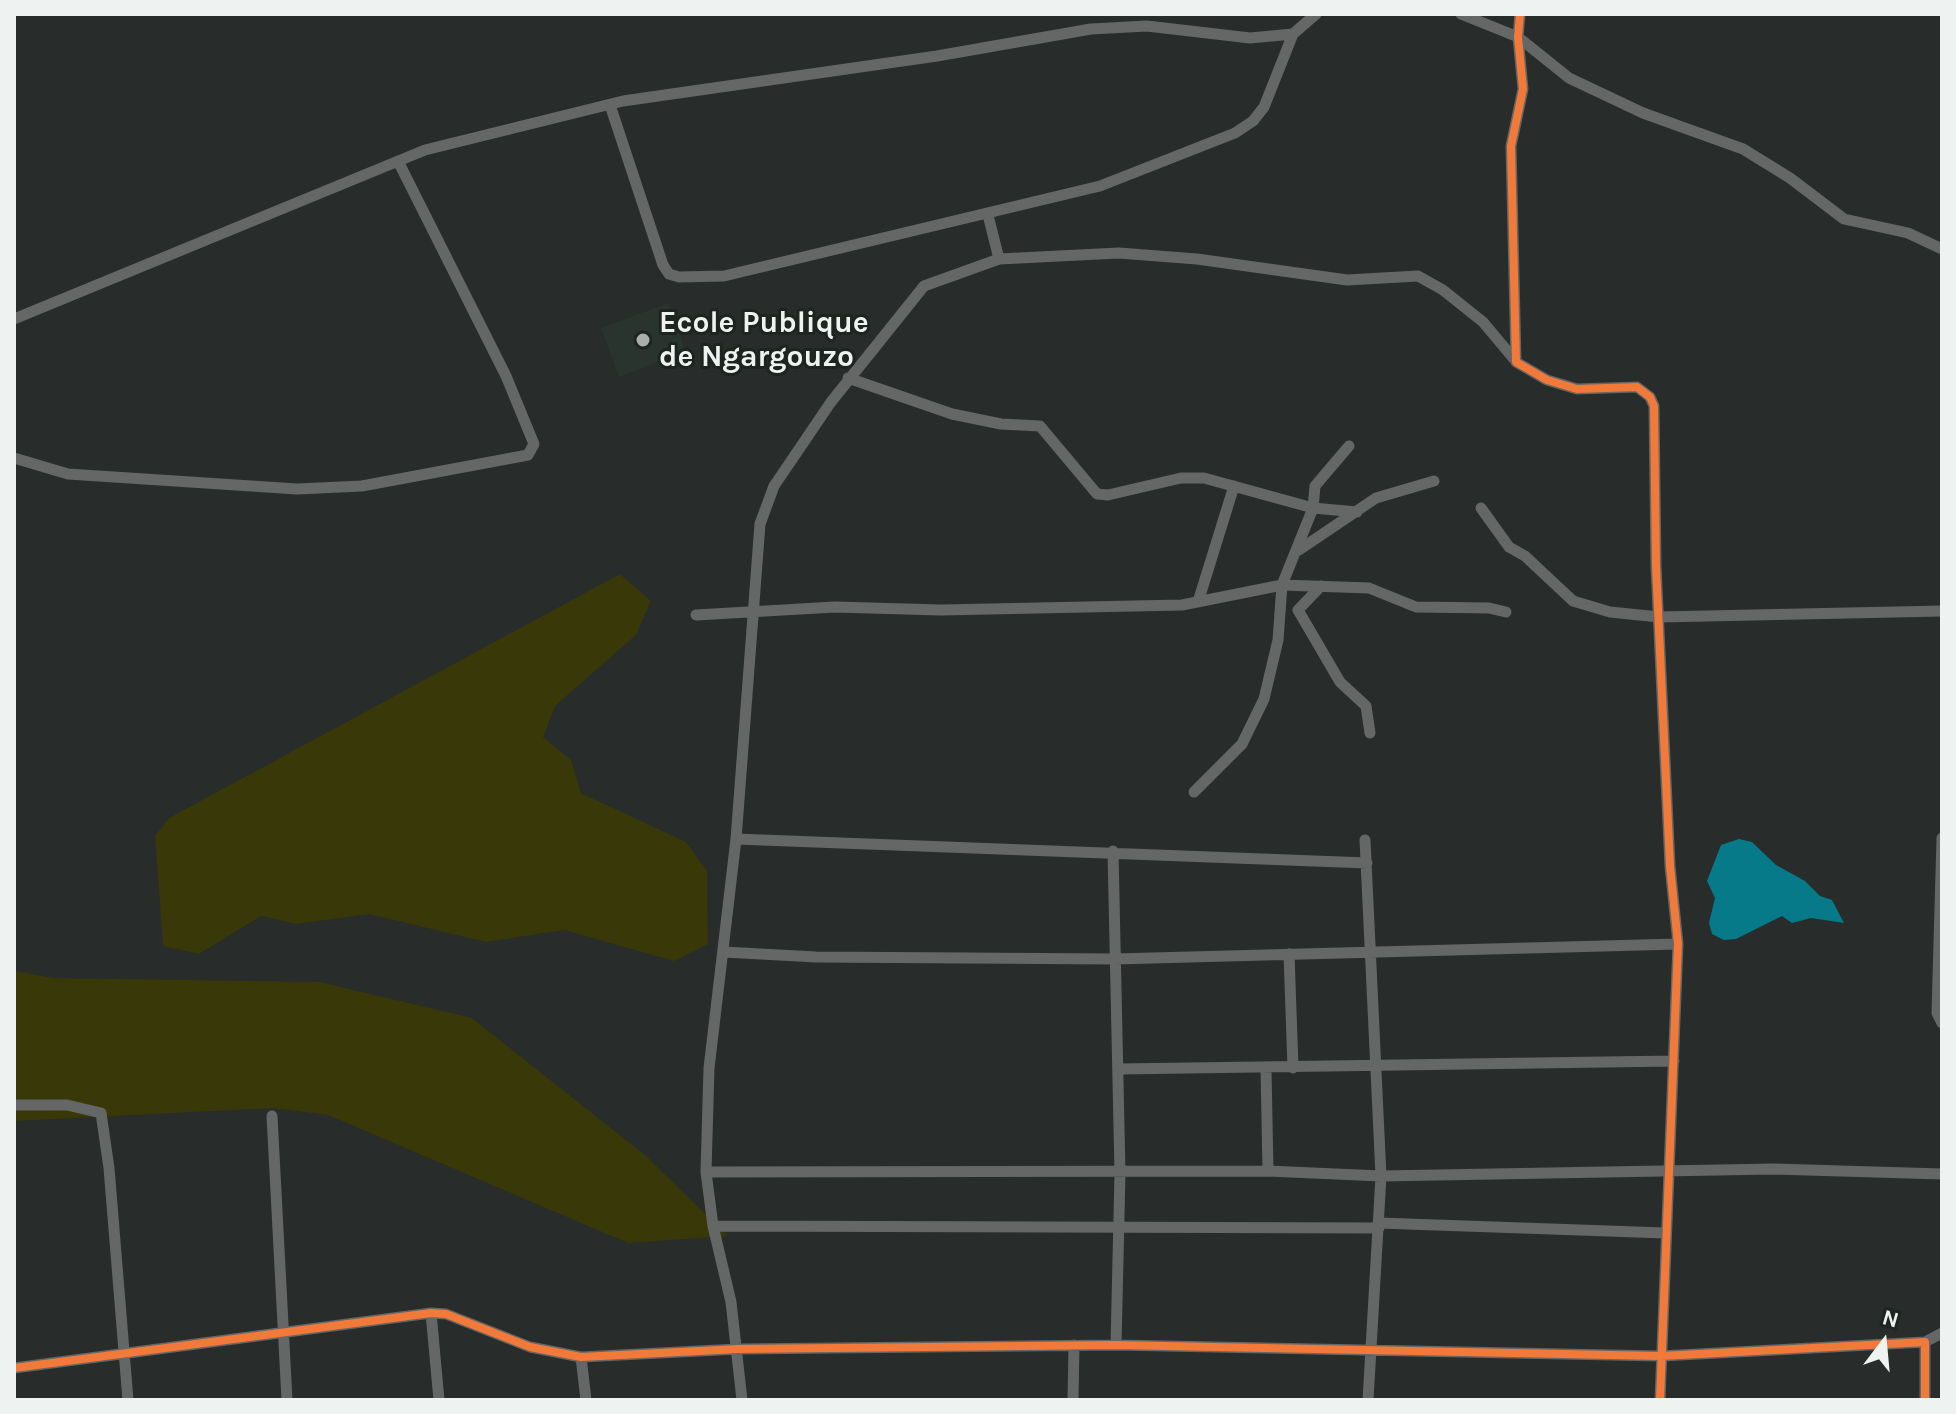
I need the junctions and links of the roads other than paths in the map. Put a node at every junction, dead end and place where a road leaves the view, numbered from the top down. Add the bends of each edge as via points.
1 (1316, 14) edge
2 (1461, 14) edge
3 (1520, 14) edge
4 (1293, 34) junction
5 (1518, 37) junction
6 (610, 105) junction
7 (398, 161) junction
8 (988, 215) junction
9 (1942, 249) edge
10 (999, 259) junction
11 (14, 319) edge
12 (1516, 362) junction
13 (848, 378) junction
14 (1349, 446) dead end
15 (14, 458) edge
16 (1434, 481) dead end
17 (1234, 486) junction
18 (1313, 508) junction
19 (1481, 508) dead end
20 (1357, 512) junction
21 (1298, 550) junction
22 (1282, 585) junction
23 (1321, 586) junction
24 (1198, 602) junction
25 (1942, 611) edge
26 (1506, 612) dead end
27 (755, 614) junction
28 (696, 615) dead end
29 (1659, 617) junction
30 (1370, 733) dead end
31 (1194, 792) dead end
32 (1942, 838) edge
33 (736, 839) junction
34 (1365, 840) dead end
35 (1113, 851) junction
36 (1367, 863) junction
37 (1678, 944) junction
38 (724, 952) junction
39 (1372, 952) junction
40 (1289, 954) junction
41 (1115, 959) junction
42 (1942, 1023) edge
43 (1674, 1061) junction
44 (1376, 1066) junction
45 (1293, 1068) junction
46 (1119, 1069) junction
47 (1266, 1069) junction
48 (14, 1105) edge
49 (272, 1116) dead end
50 (1268, 1171) junction
51 (1669, 1171) junction
52 (706, 1172) junction
53 (1120, 1173) junction
54 (1942, 1174) edge
55 (1381, 1176) junction
56 (1118, 1225) junction
57 (1379, 1225) junction
58 (713, 1226) junction
59 (1665, 1233) junction
60 (431, 1313) junction
61 (282, 1332) junction
62 (1942, 1333) edge
63 (1925, 1342) junction
64 (1074, 1345) junction
65 (1116, 1345) junction
66 (738, 1349) junction
67 (1368, 1350) junction
68 (123, 1354) junction
69 (1661, 1356) junction
70 (581, 1357) junction
71 (14, 1368) edge
72 (128, 1400) edge
73 (287, 1400) edge
74 (439, 1400) edge
75 (586, 1400) edge
76 (742, 1400) edge
77 (1073, 1400) edge
78 (1368, 1400) edge
79 (1660, 1400) edge
80 (1925, 1400) edge

1 - 4 street
2 - 5 street
3 - 5 street
4 - 6 street via 1250,38 1147,26 1091,29
4 - 8 street via 1264,107 1235,133 1100,186
5 - 9 street via 1569,78 1643,113 1724,140 1767,163 1844,219 1908,233
5 - 12 street via 1523,89 1511,146
6 - 7 street via 450,141
6 - 8 street via 663,265 679,277 724,276
7 - 11 street
7 - 15 street via 506,376 534,444 528,455 362,486 297,489 68,474
8 - 10 street
10 - 12 street via 1119,253 1347,280 1418,276 1483,322
10 - 13 street via 924,286
12 - 29 street via 1577,389 1629,385 1650,397
13 - 17 street via 952,414 1040,426 1097,494 1181,478
13 - 27 street via 774,486 760,524
14 - 18 street via 1315,486
16 - 20 street via 1376,498
17 - 18 street
17 - 24 street
18 - 20 street
18 - 21 street
19 - 29 street via 1509,547 1573,601 1610,612
20 - 21 street
21 - 22 street
22 - 23 street
22 - 24 street
22 - 31 street via 1278,640 1264,699 1242,744
23 - 26 street via 1369,588 1416,607
23 - 30 street via 1298,610 1340,682 1366,706
24 - 27 street via 1054,609 835,607
25 - 29 street
27 - 28 street
27 - 33 street
29 - 37 street
32 - 42 street via 1937,1013
33 - 35 street
33 - 38 street
34 - 36 street
35 - 36 street
35 - 41 street
36 - 39 street
37 - 39 street
37 - 43 street
38 - 41 street
38 - 52 street via 709,1068
39 - 40 street
39 - 44 street
40 - 41 street
40 - 45 street
41 - 46 street
43 - 44 street
43 - 51 street
44 - 45 street
44 - 55 street
45 - 47 street
46 - 47 street
46 - 53 street
47 - 50 street
48 - 68 street via 67,1105 101,1113
49 - 61 street
50 - 53 street
50 - 55 street
51 - 54 street
51 - 55 street
51 - 59 street
52 - 53 street
52 - 58 street
53 - 56 street
55 - 57 street
56 - 57 street
56 - 58 street
56 - 65 street
57 - 59 street
57 - 67 street
58 - 66 street
59 - 69 street
60 - 61 street
60 - 70 street via 530,1347
60 - 74 street
61 - 68 street
61 - 73 street
62 - 63 street
63 - 69 street
63 - 80 street
64 - 65 street
64 - 66 street
64 - 77 street
65 - 67 street
66 - 70 street
66 - 76 street
67 - 69 street
67 - 78 street
68 - 71 street
68 - 72 street
69 - 79 street
70 - 75 street

